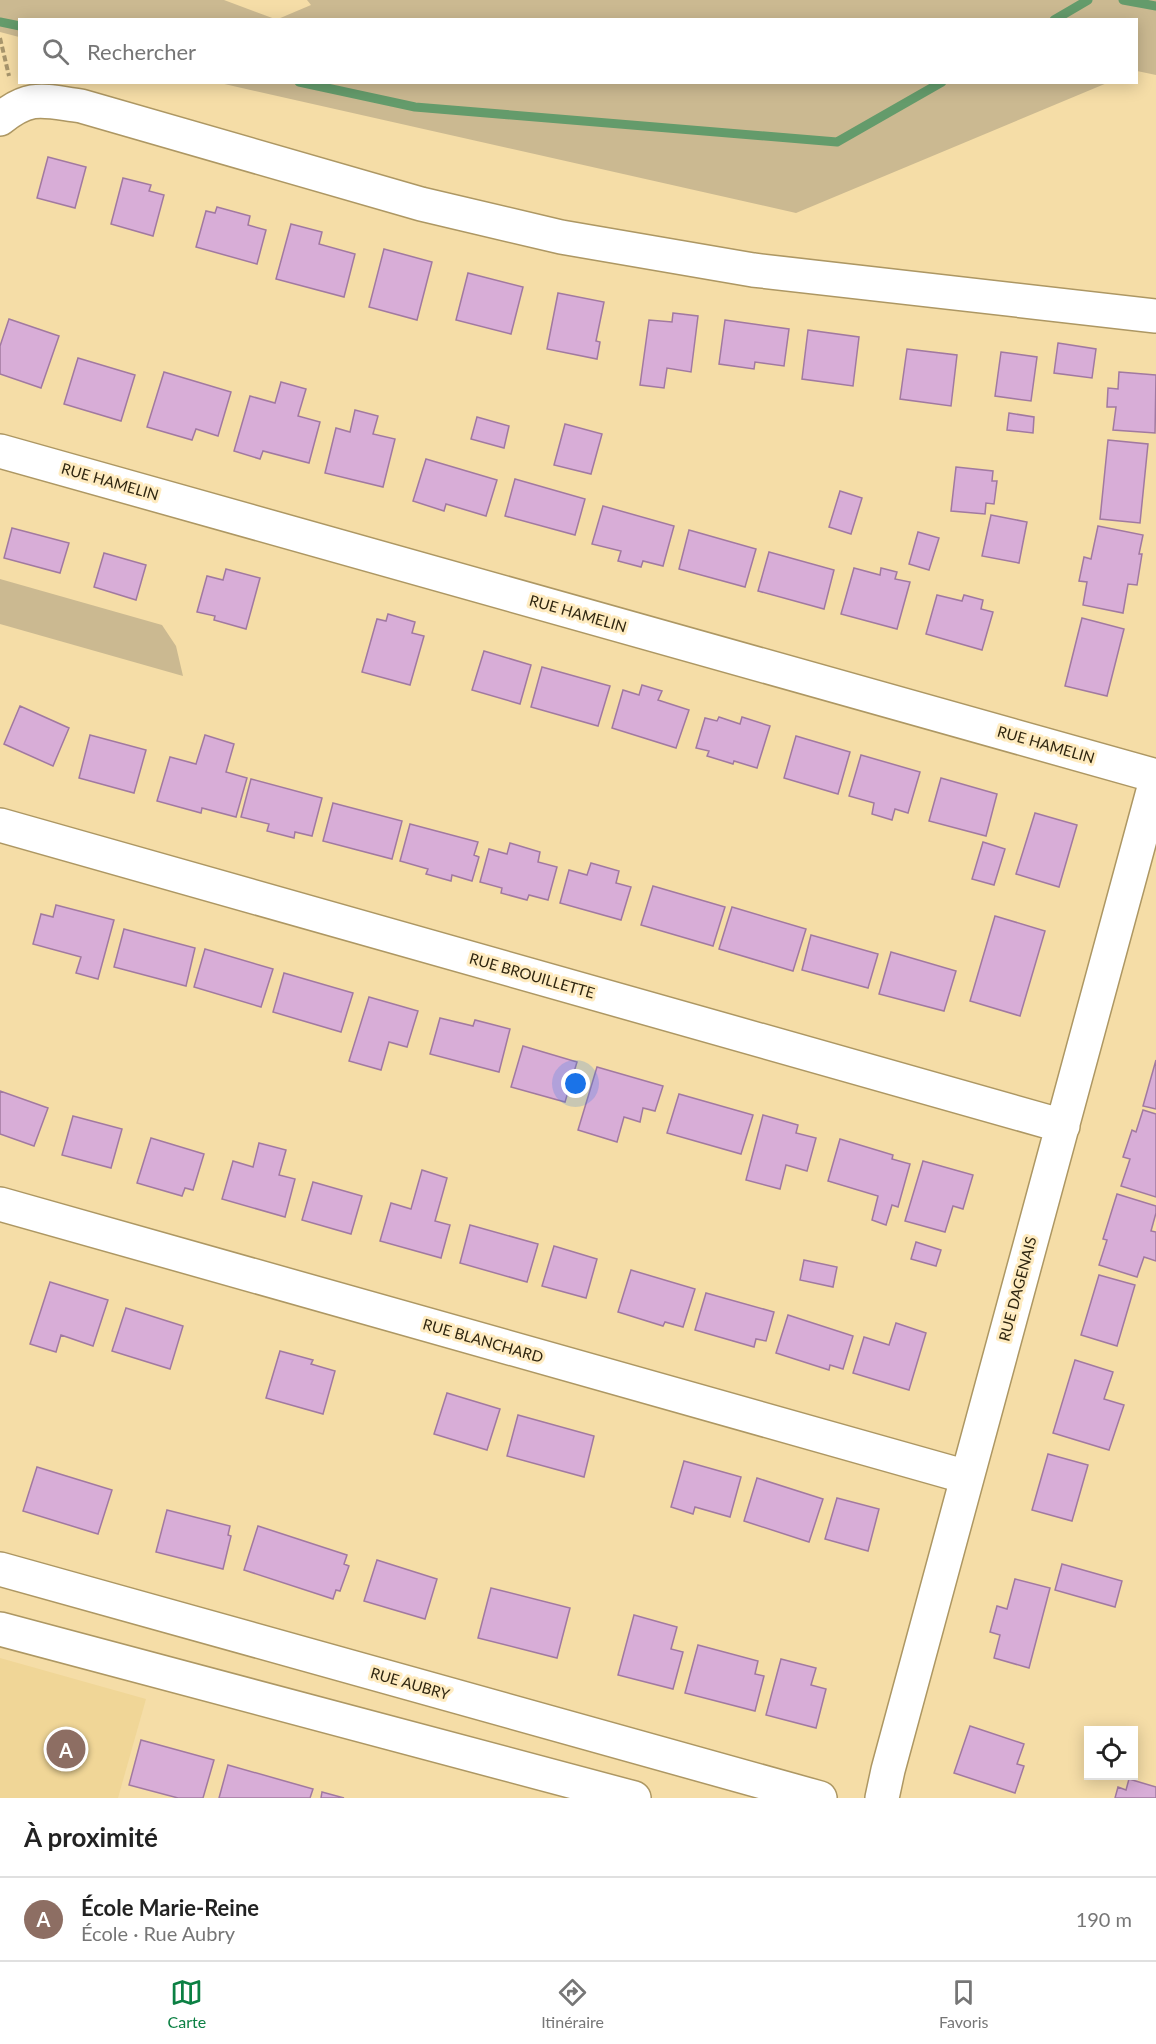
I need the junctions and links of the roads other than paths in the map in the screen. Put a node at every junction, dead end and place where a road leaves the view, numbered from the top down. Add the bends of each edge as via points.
1 (8, 112) edge
2 (1156, 316) edge
3 (0, 452) edge
4 (1156, 778) edge
5 (0, 825) edge
6 (1063, 1126) junction
7 (0, 1204) edge
8 (967, 1477) junction
9 (0, 1569) edge
10 (0, 1629) edge
11 (634, 1798) edge
12 (820, 1798) edge
13 (882, 1798) edge

1 - 2 street via 39,100 81,106 421,204 561,237 753,270
3 - 4 street, RUE HAMELIN
4 - 6 street, RUE DAGENAIS
5 - 6 street, RUE BROUILLETTE
6 - 8 street, RUE DAGENAIS
7 - 8 street, RUE BLANCHARD
8 - 13 street, RUE DAGENAIS
9 - 12 street, RUE AUBRY
10 - 11 street

